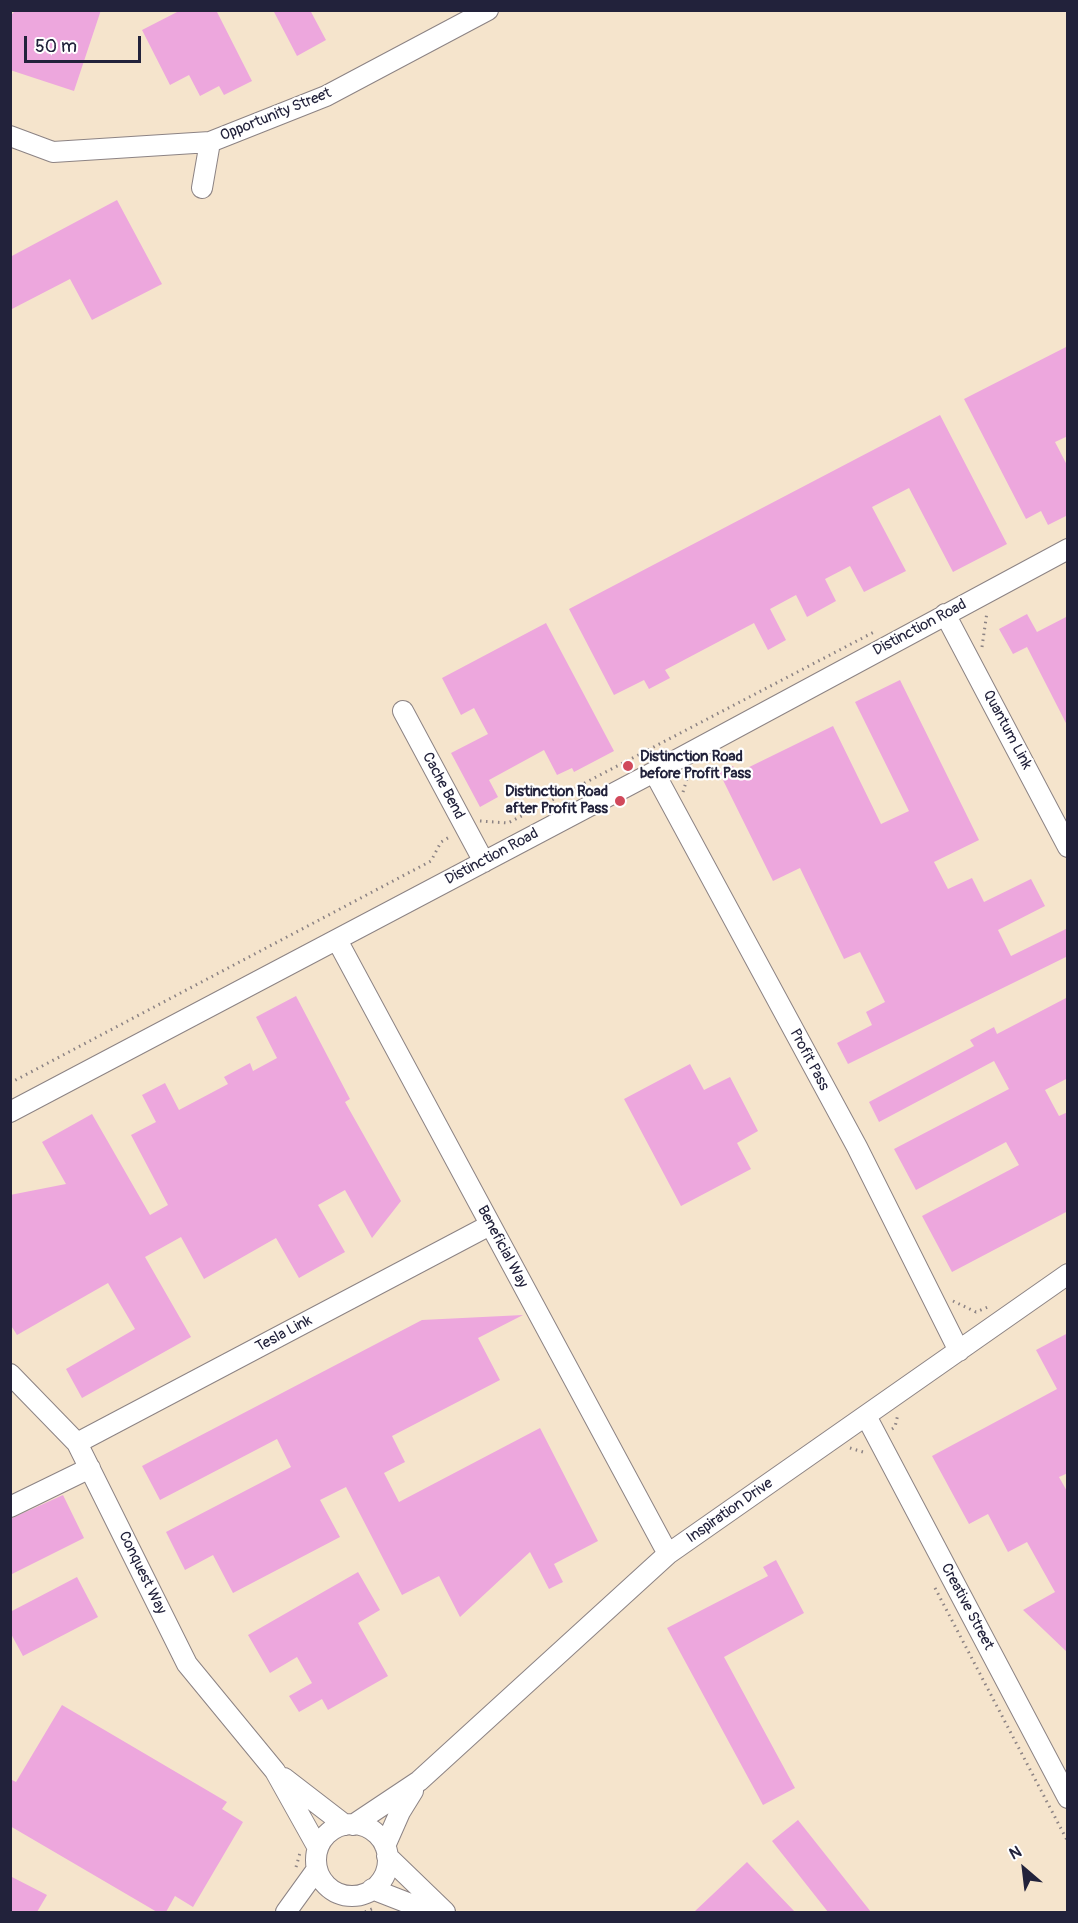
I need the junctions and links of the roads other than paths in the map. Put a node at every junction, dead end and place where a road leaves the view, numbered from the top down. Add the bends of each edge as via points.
1 (488, 10) edge
2 (464, 16) edge
3 (10, 136) edge
4 (210, 142) junction
5 (202, 188) dead end
6 (1068, 549) edge
7 (945, 614) junction
8 (403, 711) dead end
9 (654, 772) junction
10 (1068, 848) edge
11 (484, 862) junction
12 (337, 940) junction
13 (10, 1112) edge
14 (490, 1225) junction
15 (1068, 1274) edge
16 (959, 1351) junction
17 (10, 1374) edge
18 (866, 1416) junction
19 (77, 1443) junction
20 (90, 1468) junction
21 (10, 1507) edge
22 (668, 1554) junction
23 (275, 1771) junction
24 (420, 1781) junction
25 (1068, 1798) edge
26 (349, 1825) junction
27 (318, 1848) junction
28 (386, 1851) junction
29 (317, 1869) junction
30 (360, 1903) edge
31 (286, 1912) edge
32 (431, 1912) edge
33 (445, 1912) edge

1 - 2 street, Opportunity Street
2 - 4 street, Opportunity Street via 326,96
3 - 4 street, Opportunity Street via 54,152
4 - 5 street
6 - 7 street, Distinction Road
7 - 9 street, Distinction Road
7 - 10 street, Quantum Link
8 - 11 street, Cache Bend
9 - 11 street, Distinction Road
9 - 16 street, Profit Pass via 857,1148
11 - 12 street, Distinction Road
12 - 13 street, Distinction Road
12 - 14 street, Beneficial Way
14 - 19 street, Tesla Link
14 - 22 street, Beneficial Way
15 - 16 street, Inspiration Drive
16 - 18 street, Inspiration Drive
17 - 19 street, Conquest Way
18 - 22 street, Inspiration Drive
18 - 25 street, Creative Street
19 - 20 street, Conquest Way
20 - 21 street
20 - 23 street, Conquest Way via 187,1664
22 - 24 street, Inspiration Drive
23 - 26 street, Conquest Way
23 - 27 street, Conquest Way
24 - 26 street, Inspiration Drive
24 - 28 street, Inspiration Drive via 400,1812
26 - 27 street via 329,1834
26 - 28 street via 372,1831
27 - 29 street
28 - 30 street via 384,1875
28 - 33 street
29 - 30 street via 327,1886
29 - 31 street
30 - 32 street via 393,1897

